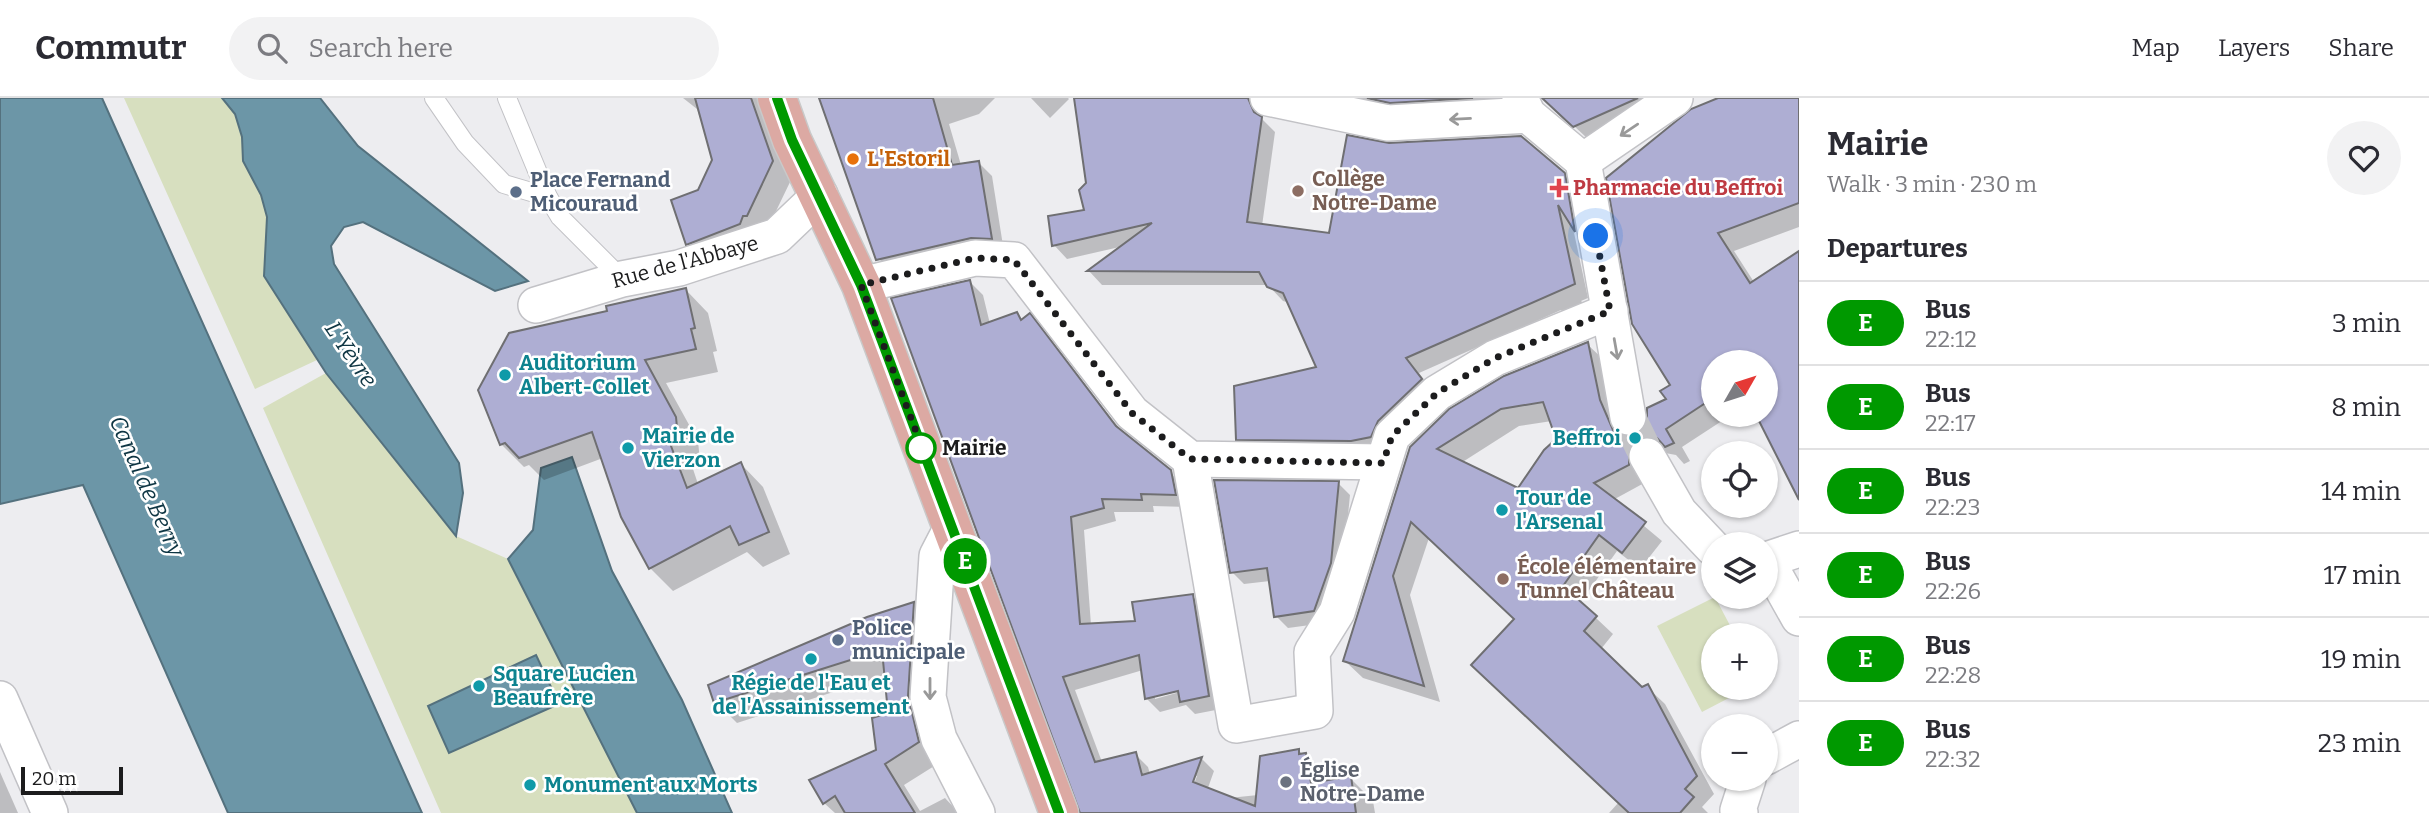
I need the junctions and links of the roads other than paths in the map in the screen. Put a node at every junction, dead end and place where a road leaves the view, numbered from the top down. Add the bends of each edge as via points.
1 (434, 98) edge
2 (507, 98) edge
3 (777, 98) edge
4 (1269, 98) edge
5 (1675, 98) edge
6 (1524, 107) edge
7 (1583, 161) junction
8 (820, 195) junction
9 (548, 197) junction
10 (622, 279) junction
11 (861, 285) junction
12 (536, 305) dead end
13 (1610, 311) junction
14 (1628, 417) tunnel mouth
15 (1647, 456) tunnel mouth
16 (1190, 459) junction
17 (1383, 463) junction
18 (952, 527) junction
19 (1701, 535) edge
20 (1778, 560) edge
21 (1799, 618) edge
22 (0, 699) edge
23 (1799, 739) edge
24 (1778, 750) edge
25 (50, 813) edge
26 (977, 813) edge
27 (1059, 813) edge

1 - 9 lane via 465,143 504,184
2 - 9 lane
3 - 8 main road
6 -> 4 street via 1388,123
5 -> 7 street
6 - 7 street
7 - 13 street
8 - 10 street, Rue de l'Abbaye via 777,236 679,268
8 - 11 main road
9 - 10 lane via 560,217
10 - 12 street, Rue de l'Abbaye
11 - 16 street via 975,258 1014,260 1132,413
11 - 18 main road
13 -> 14 street
13 - 17 street via 1495,358 1437,393 1392,436
15 - 19 street via 1679,512
16 - 17 street
16 - 17 street via 1236,725 1315,711 1312,652 1336,612
18 -> 26 street via 937,556 928,696 939,739
18 - 27 main road
20 - 21 street
22 - 25 street
23 - 24 street

